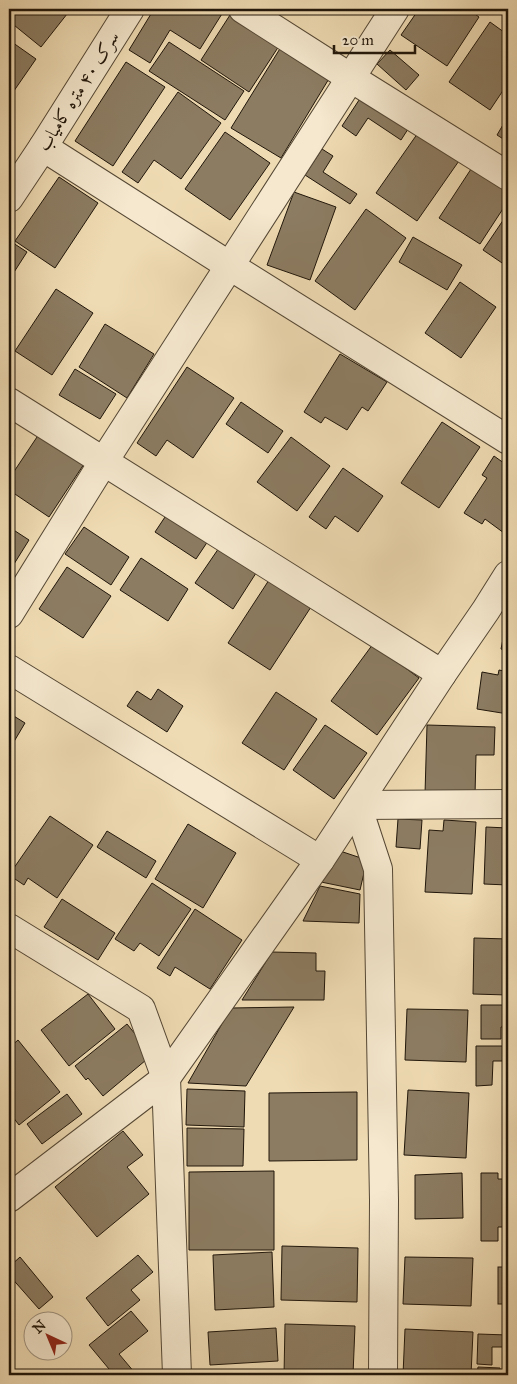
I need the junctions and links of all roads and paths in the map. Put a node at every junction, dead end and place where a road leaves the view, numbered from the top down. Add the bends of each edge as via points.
1 (130, 9) edge
2 (243, 9) edge
3 (395, 9) edge
4 (351, 78) junction
5 (44, 147) junction
6 (508, 176) edge
7 (9, 198) edge
8 (230, 266) junction
9 (9, 402) edge
10 (508, 440) edge
11 (104, 461) junction
12 (508, 575) edge
13 (497, 609) edge
14 (9, 614) edge
15 (9, 669) edge
16 (442, 674) junction
17 (357, 804) junction
18 (508, 804) edge
19 (320, 860) junction
20 (9, 928) edge
21 (166, 1078) junction
22 (9, 1198) edge
23 (175, 1374) edge
24 (383, 1375) edge

1 - 5 street, سرک ۴۰ متره کامیاب
2 - 4 street
3 - 4 street
4 - 6 street
4 - 8 street
5 - 7 street, سرک ۴۰ متره کامیاب
5 - 8 street
8 - 10 street
8 - 11 street
9 - 11 street
11 - 14 street
11 - 16 street
12 - 13 street
13 - 16 street
15 - 19 street
16 - 17 street
17 - 18 street
17 - 19 street
17 - 24 street via 378,869 384,1200
19 - 21 street
20 - 21 street via 141,1009
21 - 22 street
21 - 23 street

